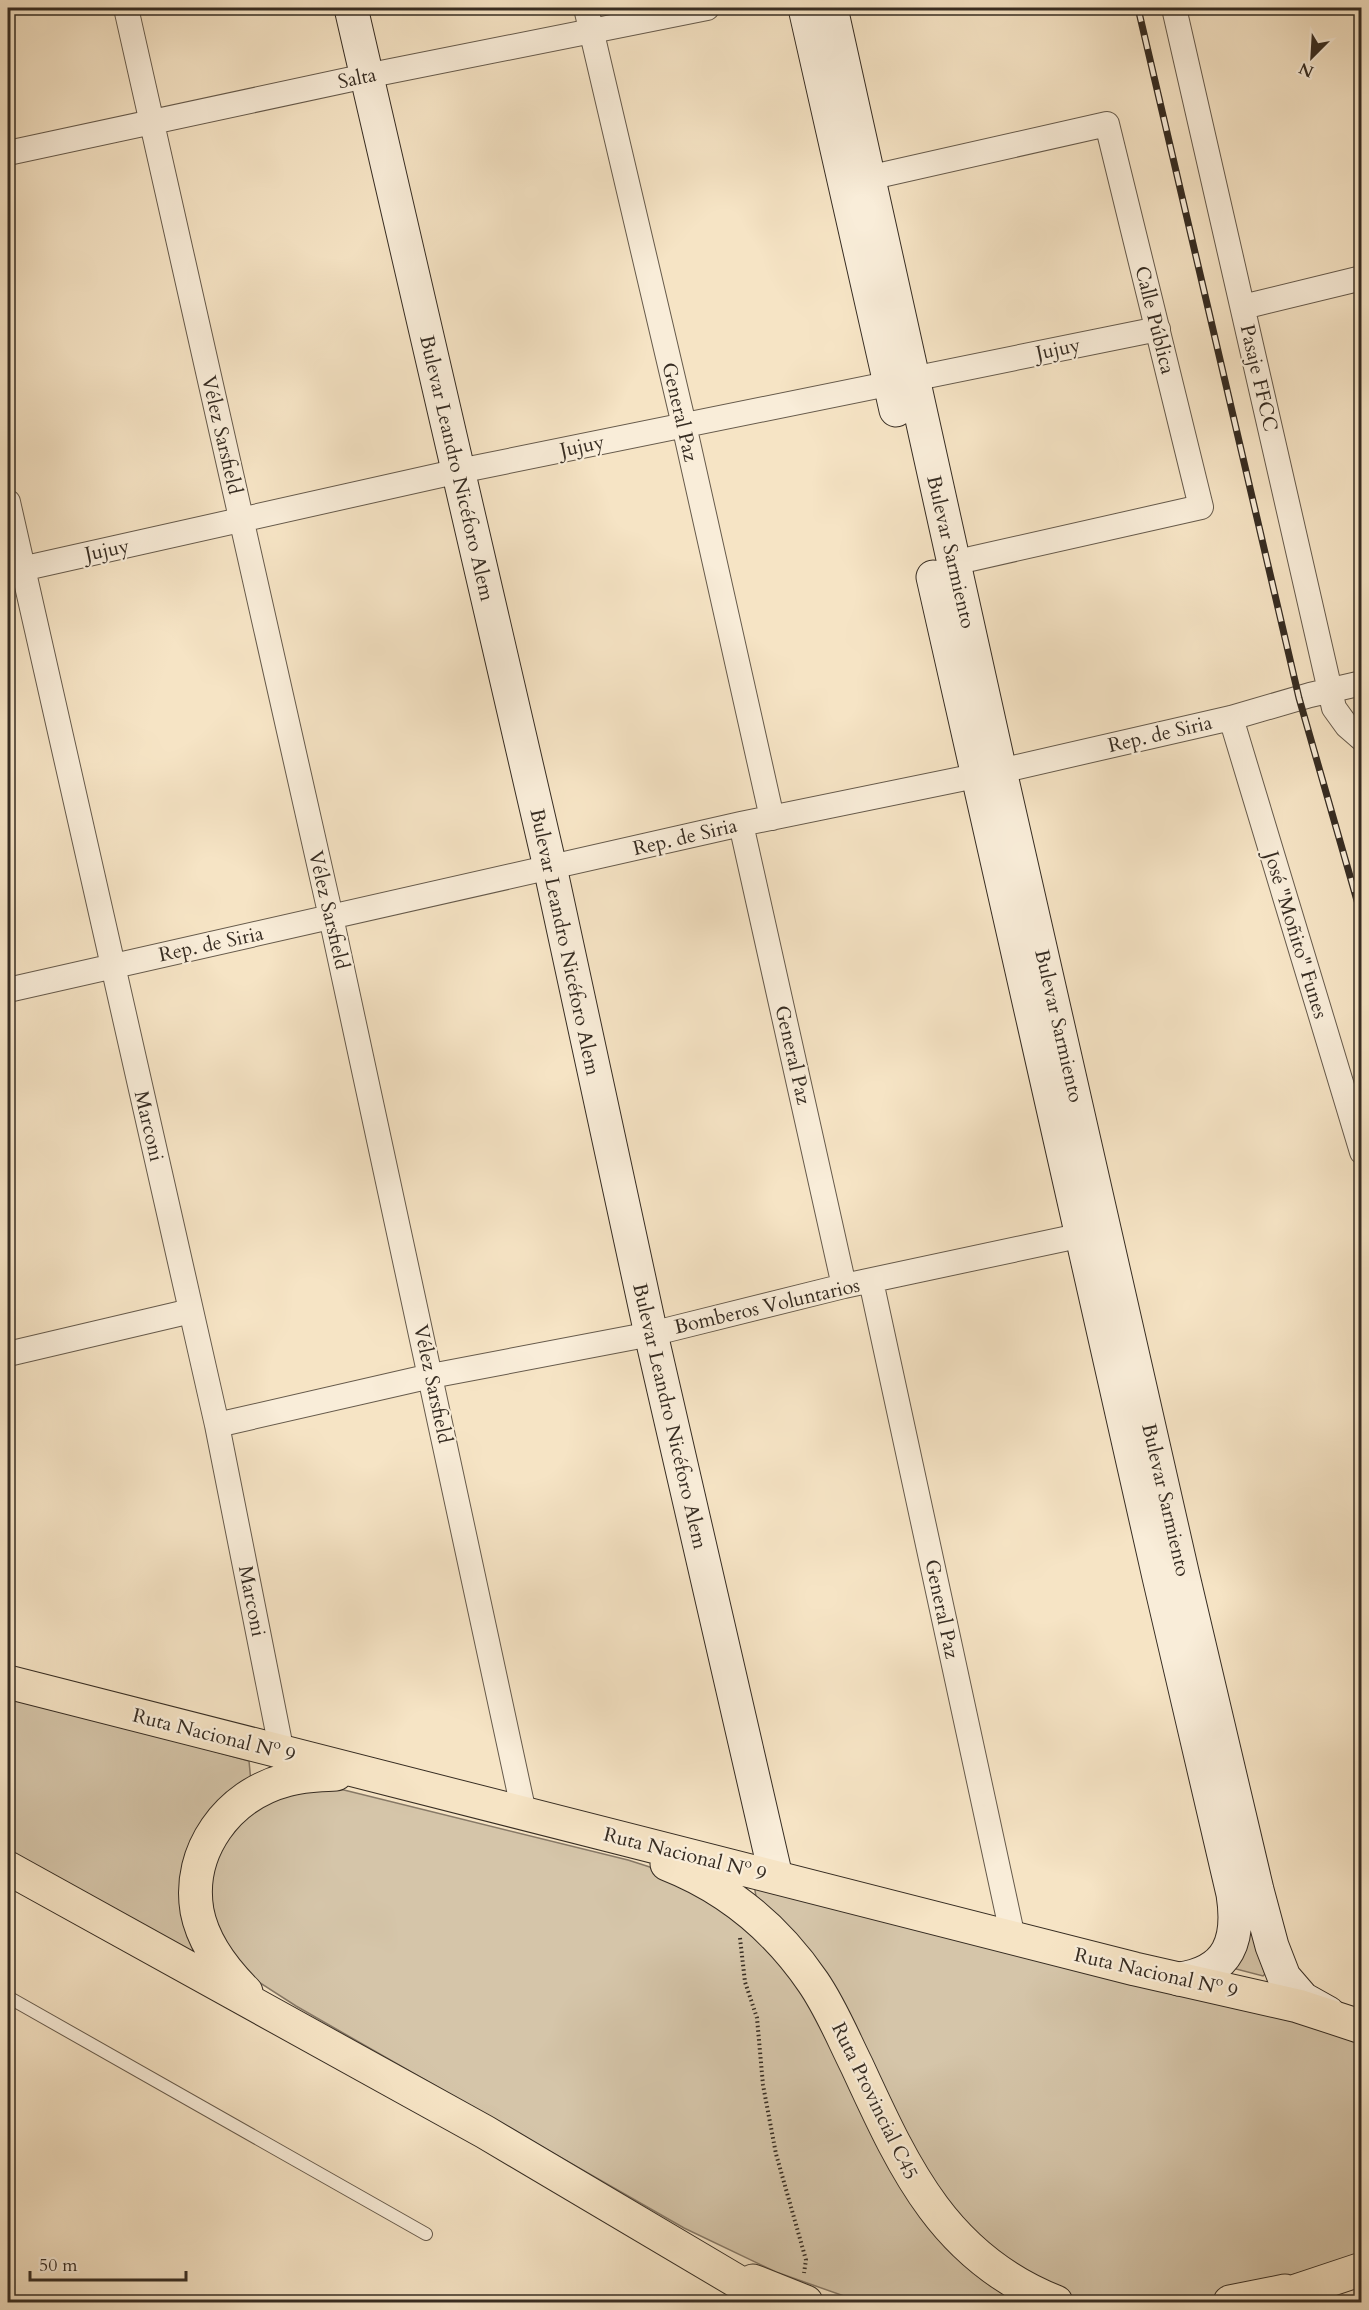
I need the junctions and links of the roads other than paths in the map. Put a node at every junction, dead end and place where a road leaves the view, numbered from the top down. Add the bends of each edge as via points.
1 (126, 8) edge
2 (351, 8) edge
3 (706, 8) edge
4 (805, 8) edge
5 (831, 8) edge
6 (1174, 8) edge
7 (588, 18) edge
8 (366, 76) junction
9 (151, 121) junction
10 (8, 153) edge
11 (868, 177) junction
12 (1362, 278) edge
13 (1243, 307) junction
14 (1158, 328) junction
15 (901, 381) junction
16 (684, 425) junction
17 (459, 471) junction
18 (8, 502) edge
19 (241, 520) junction
20 (953, 563) junction
21 (15, 570) edge
22 (1362, 683) edge
23 (1331, 690) junction
24 (1231, 718) junction
25 (1362, 739) edge
26 (989, 773) junction
27 (772, 818) junction
28 (741, 824) junction
29 (550, 867) junction
30 (331, 917) junction
31 (112, 966) junction
32 (8, 990) edge
33 (1362, 1152) edge
34 (1094, 1232) junction
35 (871, 1281) junction
36 (844, 1286) junction
37 (191, 1311) junction
38 (651, 1334) junction
39 (8, 1353) edge
40 (431, 1376) junction
41 (217, 1425) junction
42 (9, 1685) edge
43 (282, 1753) junction
44 (364, 1773) junction
45 (524, 1814) junction
46 (570, 1825) junction
47 (8, 1868) edge
48 (776, 1876) junction
49 (1245, 1892) junction
50 (1014, 1938) junction
51 (1179, 1979) junction
52 (8, 1997) edge
53 (280, 2019) junction
54 (1348, 2021) edge
55 (426, 2234) dead end
56 (1362, 2269) edge
57 (1319, 2283) junction
58 (793, 2302) edge
59 (1056, 2302) edge
60 (1230, 2302) edge
61 (1263, 2302) edge

1 - 9 street, Vélez Sarsfield
2 - 8 main road, Bulevar Leandro Nicéforo Alem
3 - 7 street, Salta
4 - 15 main road, Bulevar Sarmiento
5 - 11 main road, Bulevar Sarmiento
6 - 13 street, Pasaje FFCC
7 - 8 street, Salta
7 - 16 street, General Paz
8 - 9 street, Salta
8 - 17 main road, Bulevar Leandro Nicéforo Alem
9 - 10 street, Salta
9 - 19 street, Vélez Sarsfield
11 - 14 street, Calle Pública via 1107,124
11 - 15 main road, Bulevar Sarmiento
12 - 13 street
13 - 23 street, Pasaje FFCC
14 - 15 street, Jujuy
14 - 20 street, Calle Pública via 1202,507
15 - 16 street, Jujuy
15 - 20 main road, Bulevar Sarmiento
15 - 26 main road, Bulevar Sarmiento
16 - 17 street, Jujuy
16 - 27 street, General Paz
17 - 19 street, Jujuy
17 - 29 main road, Bulevar Leandro Nicéforo Alem
18 - 21 street, Marconi
19 - 21 street, Jujuy
19 - 30 street, Vélez Sarsfield
20 - 26 main road, Bulevar Sarmiento
21 - 31 street, Marconi
22 - 23 street, Rep. de Siria
23 - 24 street, Rep. de Siria
23 - 25 street, Pasaje FFCC via 1334,708
24 - 26 street, Rep. de Siria
24 - 33 street, José "Moñito" Funes
26 - 27 street, Rep. de Siria
26 - 34 main road, Bulevar Sarmiento
27 - 28 street, Rep. de Siria
28 - 29 street, Rep. de Siria
28 - 36 street, General Paz
29 - 30 street, Rep. de Siria
29 - 38 main road, Bulevar Leandro Nicéforo Alem
30 - 31 street, Rep. de Siria
30 - 40 street, Vélez Sarsfield
31 - 32 street, Rep. de Siria
31 - 37 street, Marconi
34 - 35 street, Bomberos Voluntarios
34 - 49 main road, Bulevar Sarmiento
35 - 36 street, Bomberos Voluntarios
35 - 50 street, General Paz
36 - 38 street, Bomberos Voluntarios
37 - 39 street
37 - 41 street, Marconi
38 - 40 street, Bomberos Voluntarios
38 - 48 main road, Bulevar Leandro Nicéforo Alem
40 - 41 street, Bomberos Voluntarios
40 - 45 street, Vélez Sarsfield
41 - 43 street, Marconi
42 - 43 main road, Ruta Nacional Nº 9
43 - 44 main road, Ruta Nacional Nº 9
44 - 45 main road, Ruta Nacional Nº 9
44 - 53 main road via 310,1775 250,1795 226,1815 202,1855 196,1886 198,1912 213,1951 234,1980
45 - 46 main road, Ruta Nacional Nº 9
46 - 48 main road, Ruta Nacional Nº 9
46 - 59 main road, Ruta Provincial C45 via 693,1875 728,1894 788,1948 835,2020 893,2144 928,2201 986,2263 1034,2294
47 - 53 main road
48 - 50 main road, Ruta Nacional Nº 9
49 - 51 main road, Bulevar Sarmiento via 1229,1950 1222,1960 1203,1974
49 - 54 main road, Bulevar Sarmiento via 1284,1977 1303,1999
50 - 51 main road, Ruta Nacional Nº 9
51 - 54 main road, Ruta Nacional Nº 9
52 - 55 lane
53 - 58 main road via 652,2230
56 - 57 main road
57 - 60 main road
57 - 61 main road

